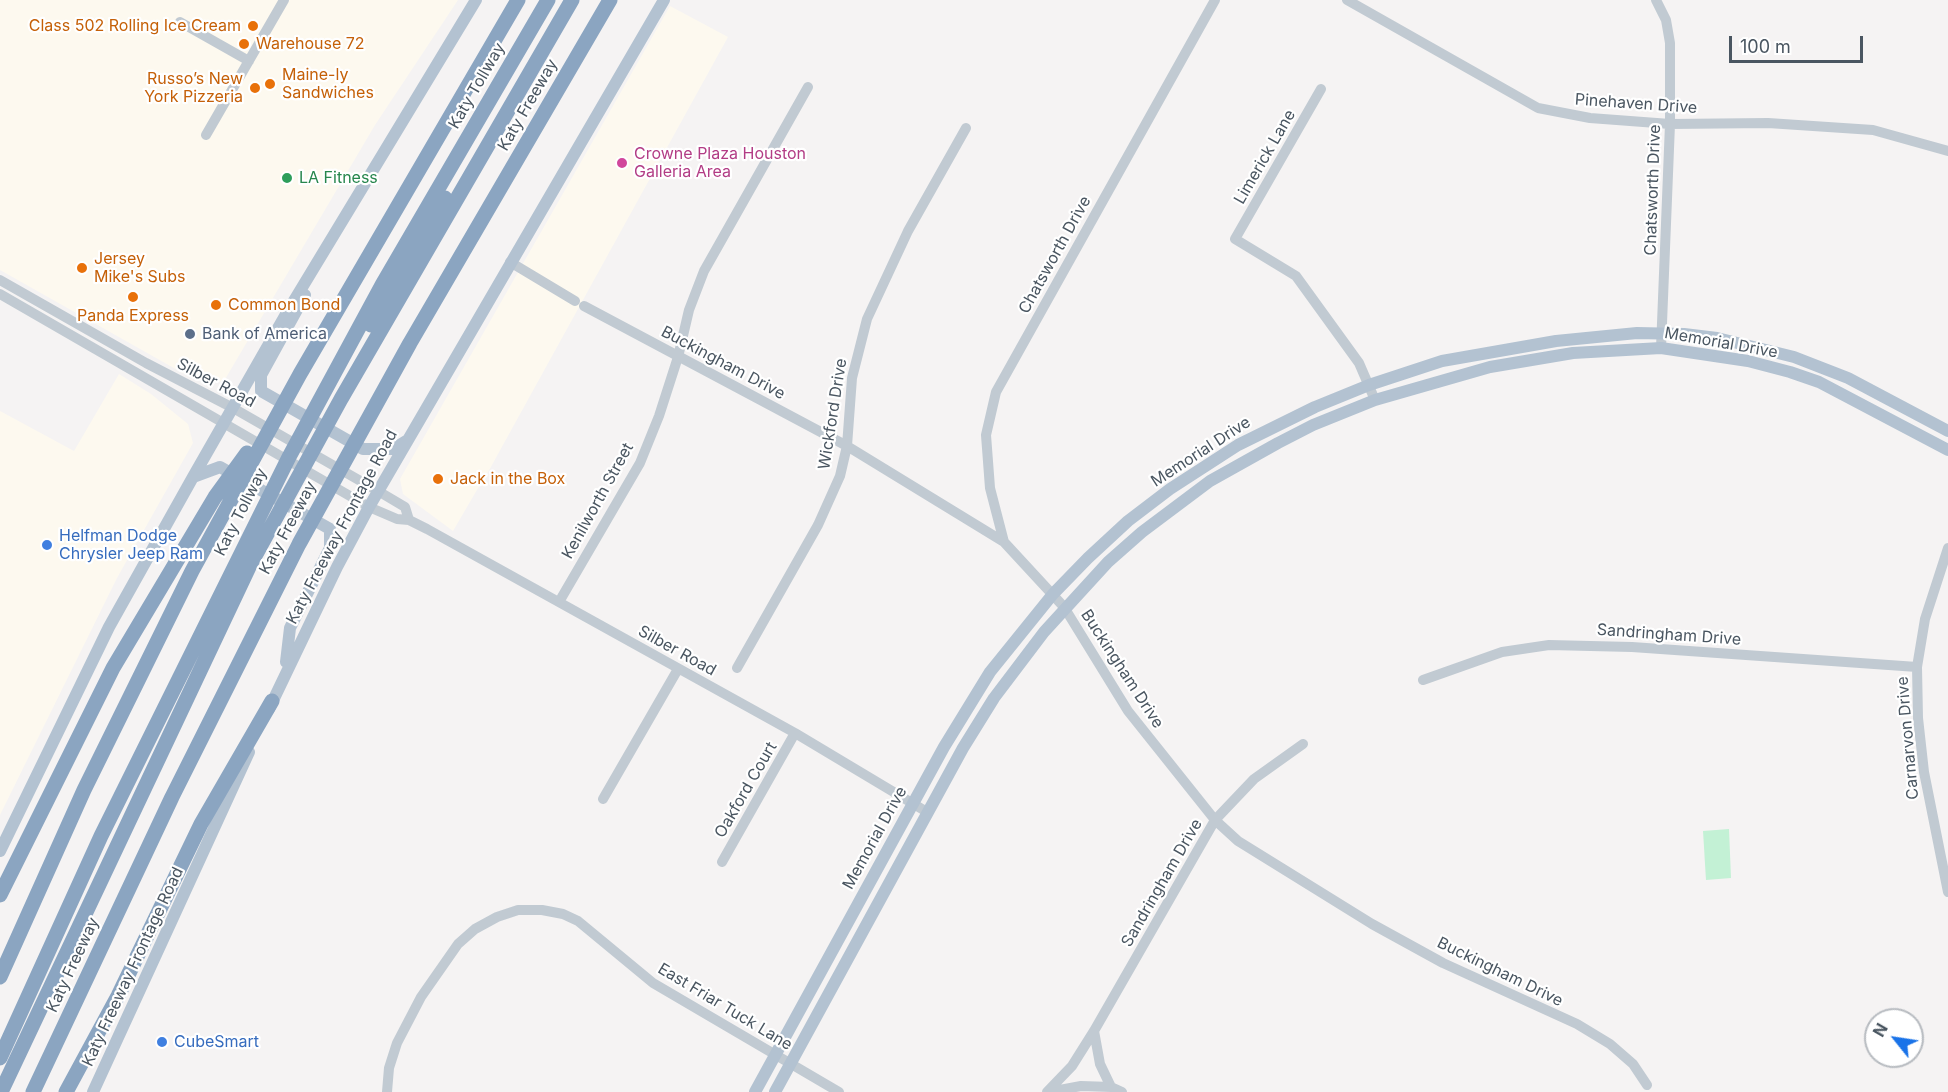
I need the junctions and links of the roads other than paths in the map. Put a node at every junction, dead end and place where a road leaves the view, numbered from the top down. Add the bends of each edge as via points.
1 (284, 0) edge
2 (476, 0) edge
3 (518, 0) edge
4 (548, 0) edge
5 (561, 0) edge
6 (572, 0) edge
7 (610, 0) edge
8 (664, 0) edge
9 (1215, 0) edge
10 (1347, 0) edge
11 (1656, 0) edge
12 (180, 22) dead end
13 (249, 61) junction
14 (808, 87) dead end
15 (1321, 89) dead end
16 (1670, 124) junction
17 (966, 129) dead end
18 (206, 135) dead end
19 (1948, 151) edge
20 (333, 234) junction
21 (510, 262) junction
22 (0, 280) edge
23 (0, 294) edge
24 (35, 300) junction
25 (29, 311) junction
26 (1664, 333) junction
27 (1661, 348) junction
28 (678, 357) junction
29 (1794, 357) junction
30 (1790, 372) junction
31 (1369, 385) junction
32 (333, 393) junction
33 (1375, 400) junction
34 (233, 408) junction
35 (224, 423) junction
36 (1948, 431) edge
37 (406, 441) junction
38 (847, 446) junction
39 (1948, 450) edge
40 (1201, 467) junction
41 (193, 477) junction
42 (1210, 481) junction
43 (378, 491) junction
44 (222, 500) junction
45 (369, 507) junction
46 (410, 520) junction
47 (261, 525) junction
48 (1004, 542) junction
49 (1948, 548) edge
50 (1053, 594) junction
51 (559, 602) junction
52 (1064, 608) junction
53 (1917, 667) junction
54 (737, 668) dead end
55 (678, 669) junction
56 (285, 675) junction
57 (1423, 680) dead end
58 (272, 701) junction
59 (795, 733) junction
60 (1303, 744) dead end
61 (603, 799) dead end
62 (912, 804) junction
63 (927, 812) junction
64 (1215, 820) junction
65 (0, 851) edge
66 (722, 862) dead end
67 (1948, 892) edge
68 (0, 895) edge
69 (829, 956) junction
70 (845, 965) junction
71 (0, 978) edge
72 (1094, 1031) junction
73 (775, 1055) junction
74 (0, 1058) edge
75 (790, 1064) junction
76 (1647, 1085) dead end
77 (1117, 1089) edge
78 (387, 1090) edge
79 (1, 1092) edge
80 (33, 1092) edge
81 (66, 1092) edge
82 (93, 1092) edge
83 (755, 1092) edge
84 (775, 1092) edge
85 (839, 1092) edge
86 (1048, 1092) edge

1 - 13 street
2 - 20 main road
3 - 44 highway via 285,400
4 - 32 highway, Katy Tollway via 382,285
5 - 32 highway
6 - 32 highway
7 - 80 highway, Katy Freeway via 299,544 171,797
8 - 21 main road, Katy Freeway Frontage Road
9 - 48 street, Chatsworth Drive via 996,392 986,435 990,488
10 - 16 street, Pinehaven Drive via 1538,108 1590,118
11 - 16 street, Chatsworth Drive via 1666,20 1670,43
12 - 13 street
13 - 18 street
14 - 28 street, Kenilworth Street via 704,272 689,310
15 - 31 street, Limerick Lane via 1235,239 1296,276 1359,363
16 - 19 street, Pinehaven Drive via 1768,123 1873,130
16 - 26 street, Chatsworth Drive
17 - 38 street, Wickford Drive via 908,231 867,318 852,378
20 - 34 main road
20 - 37 main road via 297,312 261,375 261,391 363,449 393,449
21 - 28 street, Buckingham Drive
21 - 37 main road, Katy Freeway Frontage Road
22 - 24 street, Silber Road
23 - 25 street, Silber Road
24 - 25 street
24 - 34 street, Silber Road
25 - 35 street, Silber Road
26 - 27 street, Chatsworth Drive
26 - 29 main road, Memorial Drive via 1717,338
26 - 31 main road, Memorial Drive via 1556,341 1442,361
27 - 30 main road, Memorial Drive via 1748,361
27 - 33 main road, Memorial Drive via 1573,353 1490,367
28 - 38 street, Buckingham Drive
28 - 51 street, Kenilworth Street via 639,463
29 - 30 main road
29 - 36 main road, Memorial Drive via 1848,378
30 - 39 main road, Memorial Drive via 1819,382
31 - 33 street
31 - 40 main road, Memorial Drive via 1274,426
32 - 47 highway
33 - 42 main road, Memorial Drive via 1313,425
34 - 35 main road
34 - 43 street, Silber Road
35 - 41 main road
35 - 45 street, Silber Road
37 - 43 main road, Katy Freeway Frontage Road
38 - 48 street, Buckingham Drive
38 - 54 street, Wickford Drive via 840,476 818,525
40 - 42 main road
40 - 50 main road, Memorial Drive via 1128,521
41 - 56 main road via 220,467 330,529 330,548 290,628
41 - 65 main road via 109,627
42 - 52 main road, Memorial Drive via 1142,532
43 - 45 main road, Katy Freeway Frontage Road
43 - 46 street, Silber Road via 405,507
44 - 68 highway via 113,668
44 - 71 highway
45 - 46 street, Silber Road
45 - 56 main road, Katy Freeway Frontage Road
46 - 51 street, Silber Road
47 - 74 highway via 183,669 101,836
47 - 79 highway via 216,634
48 - 50 street, Buckingham Drive
49 - 53 street, Carnarvon Drive via 1925,619
50 - 52 street, Buckingham Drive
50 - 62 main road, Memorial Drive via 990,672
51 - 55 street, Silber Road
52 - 63 main road, Memorial Drive via 994,698
52 - 64 street, Buckingham Drive via 1128,711
53 - 57 street, Sandringham Drive via 1549,645 1502,652
53 - 67 street, Carnarvon Drive via 1924,772
55 - 59 street, Silber Road
55 - 61 street
56 - 58 main road, Katy Freeway Frontage Road
58 - 81 highway via 201,824 118,996
58 - 82 main road, Katy Freeway Frontage Road
59 - 62 street, Silber Road
59 - 66 street, Oakford Court
60 - 64 street, Sandringham Drive via 1254,779
62 - 63 street, Silber Road
62 - 69 main road, Memorial Drive
63 - 70 main road, Memorial Drive
64 - 72 street, Sandringham Drive
64 - 76 street, Buckingham Drive via 1238,841 1372,924 1610,1044 1633,1064
69 - 70 main road
69 - 73 main road, Memorial Drive
70 - 75 main road, Memorial Drive
72 - 77 street via 1100,1064
72 - 86 street, Sandringham Drive via 1072,1066
73 - 75 street, East Friar Tuck Lane
73 - 78 street, East Friar Tuck Lane via 653,983 578,921 552,912 518,910 475,929 458,944 421,997 397,1043
73 - 83 main road, Memorial Drive
75 - 84 main road, Memorial Drive
75 - 85 street, East Friar Tuck Lane
77 - 86 street via 1081,1086

